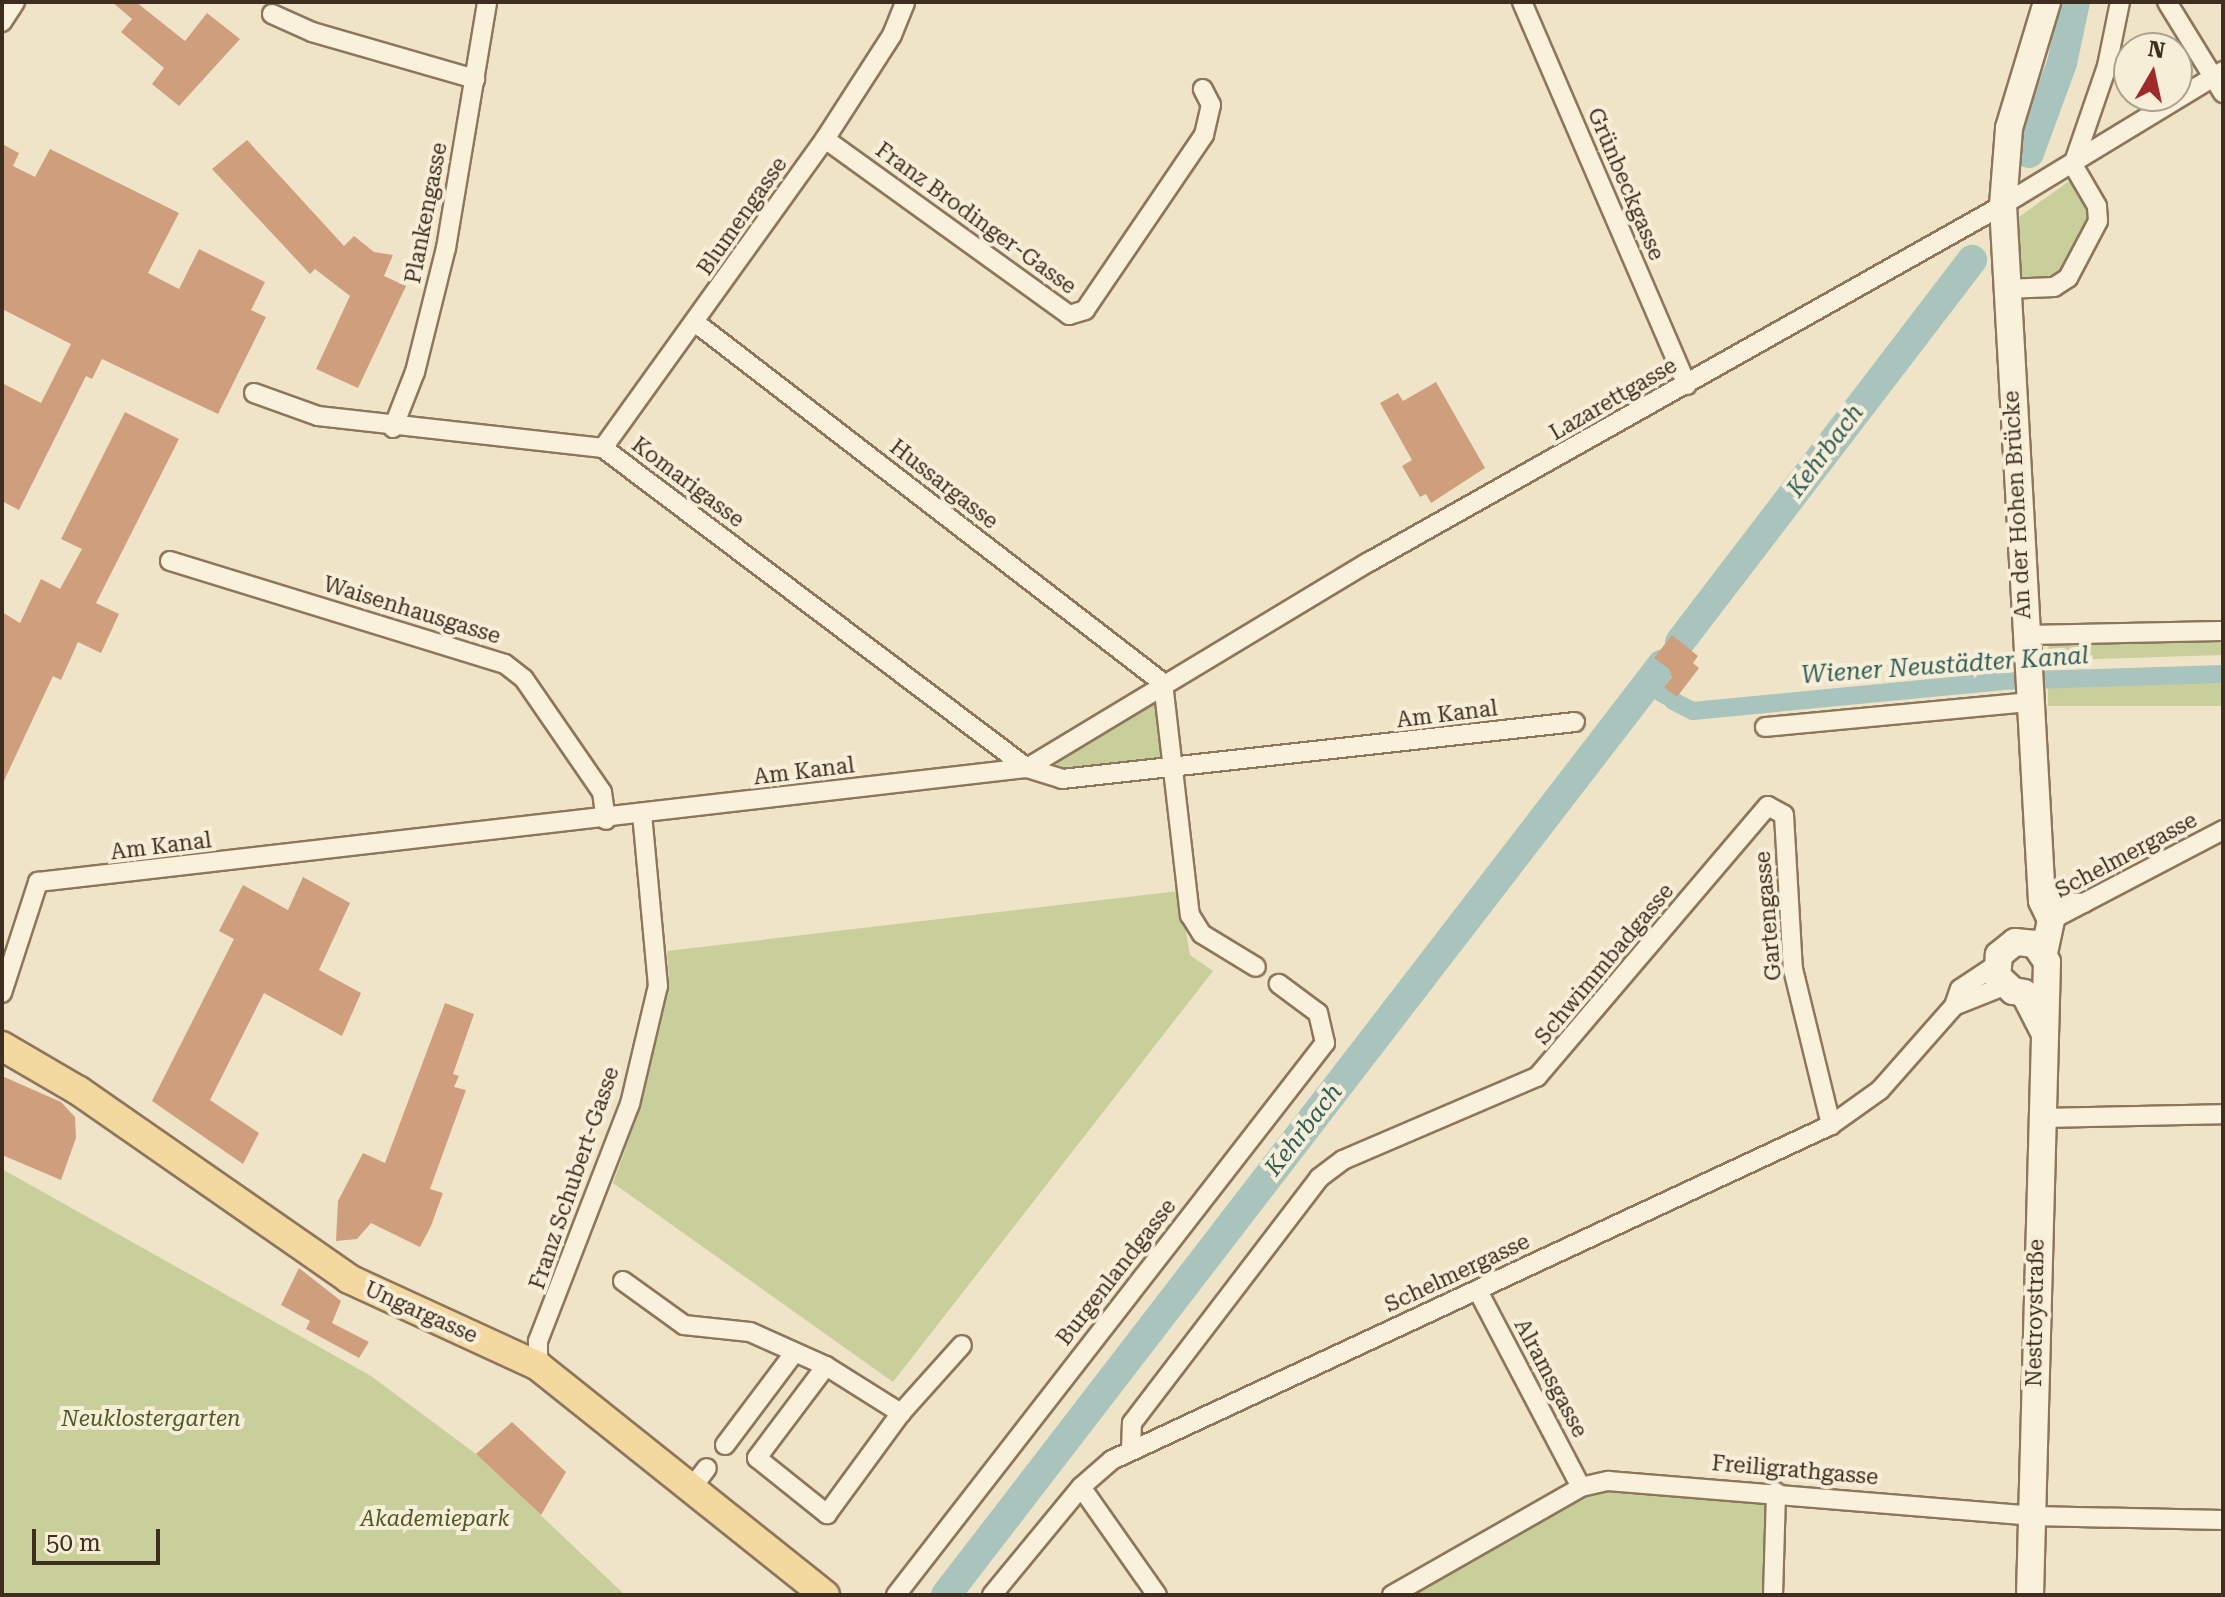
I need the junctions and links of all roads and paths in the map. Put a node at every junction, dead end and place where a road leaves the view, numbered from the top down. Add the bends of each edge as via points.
1 (15, 2) edge
2 (487, 2) edge
3 (905, 2) edge
4 (1522, 2) edge
5 (2047, 2) edge
6 (2120, 2) edge
7 (2167, 2) edge
8 (272, 14) dead end
9 (4, 22) edge
10 (475, 79) junction
11 (2220, 81) edge
12 (1203, 89) dead end
13 (825, 139) junction
14 (2073, 165) junction
15 (2003, 205) junction
16 (2005, 289) junction
17 (696, 323) junction
18 (1687, 385) junction
19 (254, 393) dead end
20 (393, 428) junction
21 (603, 448) junction
22 (170, 561) dead end
23 (2223, 631) edge
24 (2025, 642) junction
25 (1163, 683) junction
26 (2030, 700) junction
27 (1575, 722) dead end
28 (1765, 727) dead end
29 (1027, 768) junction
30 (1176, 770) junction
31 (1768, 806) joint
32 (642, 814) junction
33 (606, 820) junction
34 (2223, 830) edge
35 (2047, 910) junction
36 (2034, 947) junction
37 (1249, 963) dead end
38 (2017, 982) junction
39 (1279, 984) dead end
40 (2, 993) edge
41 (2, 1046) edge
42 (2223, 1114) edge
43 (2039, 1118) junction
44 (1831, 1125) junction
45 (623, 1281) dead end
46 (1478, 1291) junction
47 (962, 1345) dead end
48 (794, 1353) junction
49 (538, 1366) junction
50 (826, 1366) junction
51 (901, 1413) junction
52 (725, 1445) dead end
53 (1131, 1450) junction
54 (1081, 1487) junction
55 (1581, 1487) junction
56 (1776, 1492) junction
57 (2032, 1516) junction
58 (2223, 1520) edge
59 (825, 1595) edge
60 (896, 1595) edge
61 (992, 1595) edge
62 (1157, 1595) edge
63 (1392, 1595) edge
64 (1773, 1595) edge
65 (2030, 1595) edge

1 - 9 street
2 - 10 street, Plankengasse
3 - 13 street, Blumengasse via 892,35
4 - 18 street, Grünbeckgasse
5 - 15 street, An der Hohen Brücke via 2009,128
6 - 14 street via 2107,66
7 - 11 street
8 - 10 street via 302,23 312,32
10 - 20 street, Plankengasse via 446,248 415,372
11 - 14 street, Lazarettgasse
12 - 13 street, Franz Brodinger-Gasse via 1211,105 1204,135 1085,310 1069,315
13 - 17 street, Blumengasse
14 - 15 street, Lazarettgasse
14 - 16 street via 2097,206 2098,221 2068,278 2054,287
15 - 16 street, An der Hohen Brücke
15 - 18 street, Lazarettgasse
16 - 24 street, An der Hohen Brücke
17 - 21 street, Blumengasse
17 - 25 street, Hussargasse
18 - 25 street, Lazarettgasse
19 - 20 street, Komarigasse via 318,416
20 - 21 street, Komarigasse
21 - 29 street, Komarigasse
22 - 33 street, Waisenhausgasse via 505,664 524,679 602,792
23 - 24 street
24 - 26 street, An der Hohen Brücke
25 - 29 street, Lazarettgasse
25 - 30 street
26 - 28 street
26 - 35 street, An der Hohen Brücke
27 - 30 street, Am Kanal
29 - 30 street, Am Kanal via 1062,779
29 - 32 street, Am Kanal
30 - 37 street via 1190,915 1202,934
31 - 44 street, Gartengasse via 1784,815 1793,969
31 - 53 street, Schwimmbadgasse via 1537,1077 1343,1160 1319,1178 1132,1423
32 - 33 street, Am Kanal
32 - 49 street, Franz Schubert-Gasse via 658,986 630,1104 538,1341
33 - 40 street, Am Kanal via 38,882
34 - 35 street, Schelmergasse via 2084,903
35 - 36 street, An der Hohen Brücke
36 - 38 street, Nestroystraße
36 - 38 street via 2006,946
38 - 43 street, Nestroystraße via 2048,1013
38 - 44 street, Schelmergasse via 1960,989 1954,1006 1880,1090
39 - 60 street, Burgenlandgasse via 1318,1013 1326,1026 1325,1043
41 - 49 main road, Ungargasse via 79,1091 349,1279
42 - 43 street
43 - 57 street, Nestroystraße
44 - 46 street, Schelmergasse
45 - 48 street via 684,1325 750,1332
46 - 53 street, Schelmergasse
46 - 55 street, Alramsgasse
47 - 51 street
48 - 50 street
48 - 52 street
49 - 59 main road, Ungargasse via 701,1476
50 - 51 street
50 - 51 street via 757,1458 827,1514
53 - 54 street, Schelmergasse
54 - 61 street, Schelmergasse
54 - 62 street
55 - 56 street, Freiligrathgasse via 1608,1481
55 - 63 street, Freiligrathgasse
56 - 57 street, Freiligrathgasse
56 - 64 street
57 - 58 street, Freiligrathgasse
57 - 65 street, Nestroystraße

